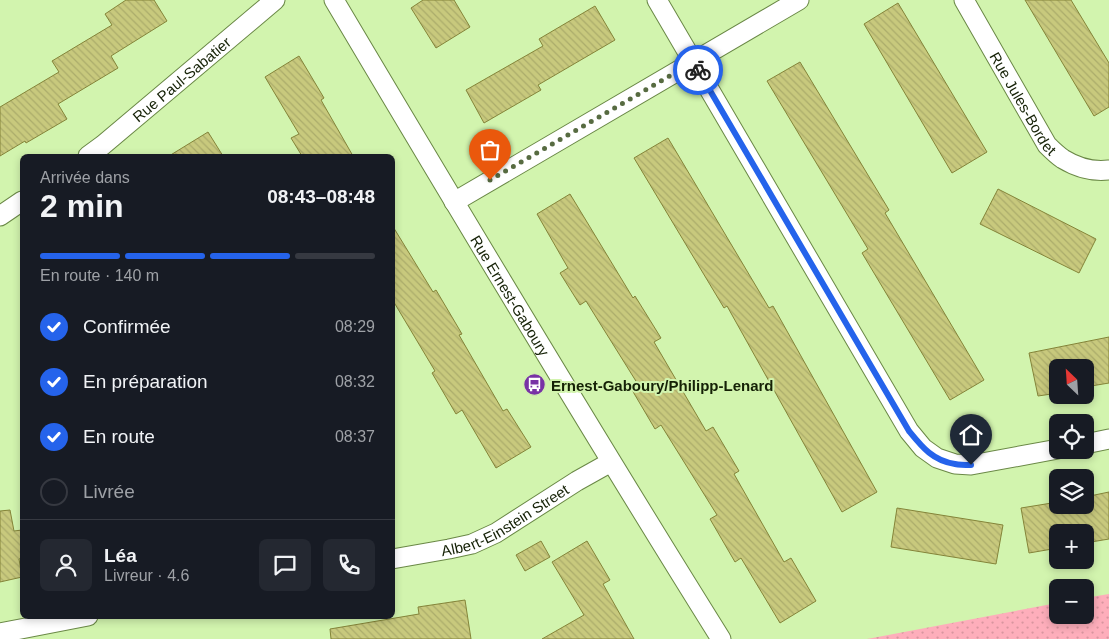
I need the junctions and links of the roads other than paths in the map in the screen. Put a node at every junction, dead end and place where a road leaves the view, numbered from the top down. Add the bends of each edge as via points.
1 (276, 0) edge
2 (334, 0) edge
3 (657, 0) edge
4 (799, 0) edge
5 (964, 0) edge
6 (694, 62) junction
7 (107, 150) edge
8 (94, 154) edge
9 (1109, 170) edge
10 (20, 202) edge
11 (454, 202) junction
12 (0, 216) edge
13 (1109, 439) edge
14 (1094, 442) edge
15 (1049, 451) edge
16 (611, 462) junction
17 (395, 558) edge
18 (72, 619) edge
19 (0, 633) edge
20 (721, 639) edge

1 - 7 street, Rue Paul-Sabatier
2 - 11 street, Rue Ernest-Gaboury
3 - 6 street
4 - 6 street
5 - 9 street, Rue Jules-Bordet via 1047,146 1077,166
6 - 11 street
6 - 15 street via 904,423 923,448 936,458 971,465
7 - 8 street, Rue Paul-Sabatier
10 - 12 street
11 - 16 street, Rue Ernest-Gaboury
13 - 14 street
16 - 17 street, Albert-Einstein Street via 488,537 472,544
16 - 20 street, Rue Ernest-Gaboury
18 - 19 street

